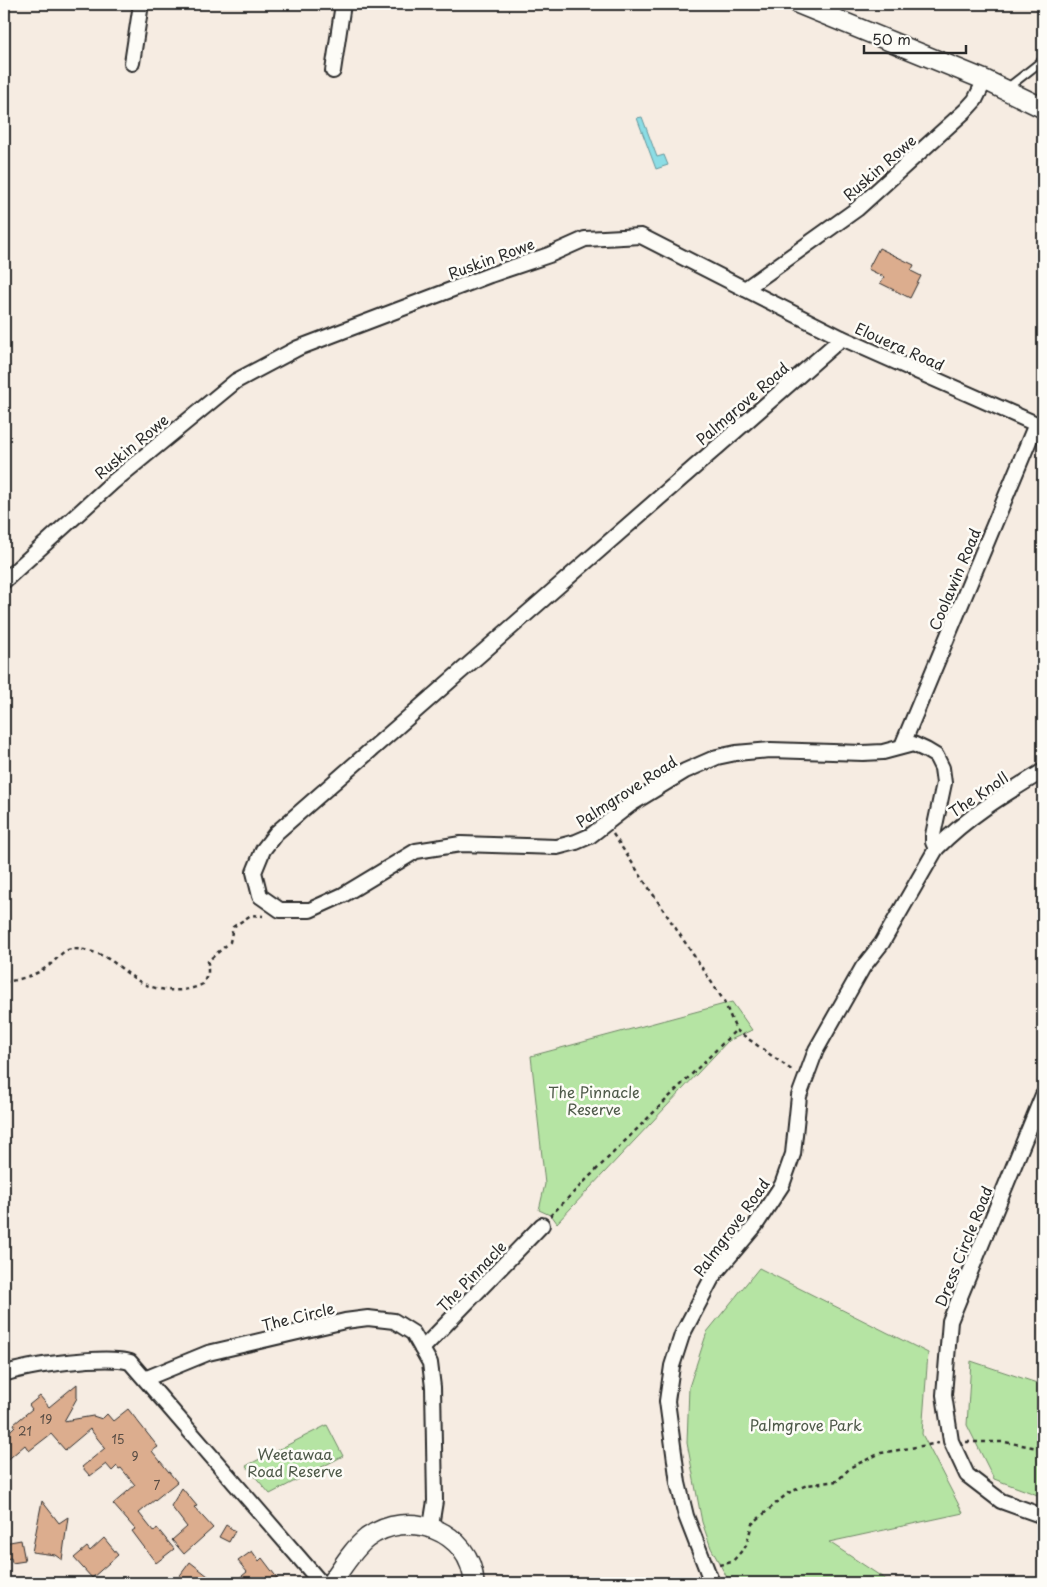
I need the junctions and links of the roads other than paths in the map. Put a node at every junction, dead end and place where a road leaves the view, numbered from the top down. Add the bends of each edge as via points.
1 (141, 4) edge
2 (343, 4) edge
3 (799, 4) edge
4 (1043, 60) edge
5 (132, 63) dead end
6 (333, 71) dead end
7 (985, 80) junction
8 (1006, 89) junction
9 (1043, 108) edge
10 (745, 289) junction
11 (842, 338) junction
12 (1040, 426) edge
13 (4, 581) edge
14 (902, 746) junction
15 (1043, 771) edge
16 (936, 849) junction
17 (1043, 1095) edge
18 (542, 1225) road end
19 (422, 1349) junction
20 (4, 1374) edge
21 (147, 1378) junction
22 (1043, 1516) edge
23 (431, 1526) junction
24 (321, 1583) edge
25 (331, 1583) edge
26 (474, 1583) edge
27 (712, 1583) edge

1 - 5 street
2 - 6 street
3 - 7 street
4 - 8 lane
7 - 8 street
7 - 10 street, Ruskin Rowe via 965,111 857,209
8 - 9 street
10 - 11 street, Elouera Road
10 - 13 street, Ruskin Rowe via 641,236 585,239 298,348 236,381 113,482
11 - 12 street, Elouera Road
11 - 14 street, Palmgrove Road via 276,834 263,850 254,872 260,896 280,910 310,910 343,895 416,851 461,844 557,847 576,842 590,836 685,771 716,757 771,750 883,752
12 - 14 street, Coolawin Road
14 - 16 street, Palmgrove Road via 913,744 926,750 936,756 942,768 944,784 933,835
15 - 16 street, The Knoll via 981,809
16 - 27 street, Palmgrove Road via 816,1050 799,1096 793,1154 782,1185 755,1226 713,1276 682,1335 672,1366 667,1401 678,1483 686,1516
17 - 22 street, Dress Circle Road via 950,1321 944,1395 950,1441 967,1475 1000,1502
18 - 19 street, The Pinnacle
19 - 21 street, The Circle via 413,1333 394,1321 368,1318 208,1354
19 - 23 street, The Circle via 430,1363 433,1387 435,1501
20 - 21 street via 31,1367 113,1359 130,1362
21 - 24 street
23 - 25 street via 389,1526 367,1538
23 - 26 street via 451,1538 465,1552

